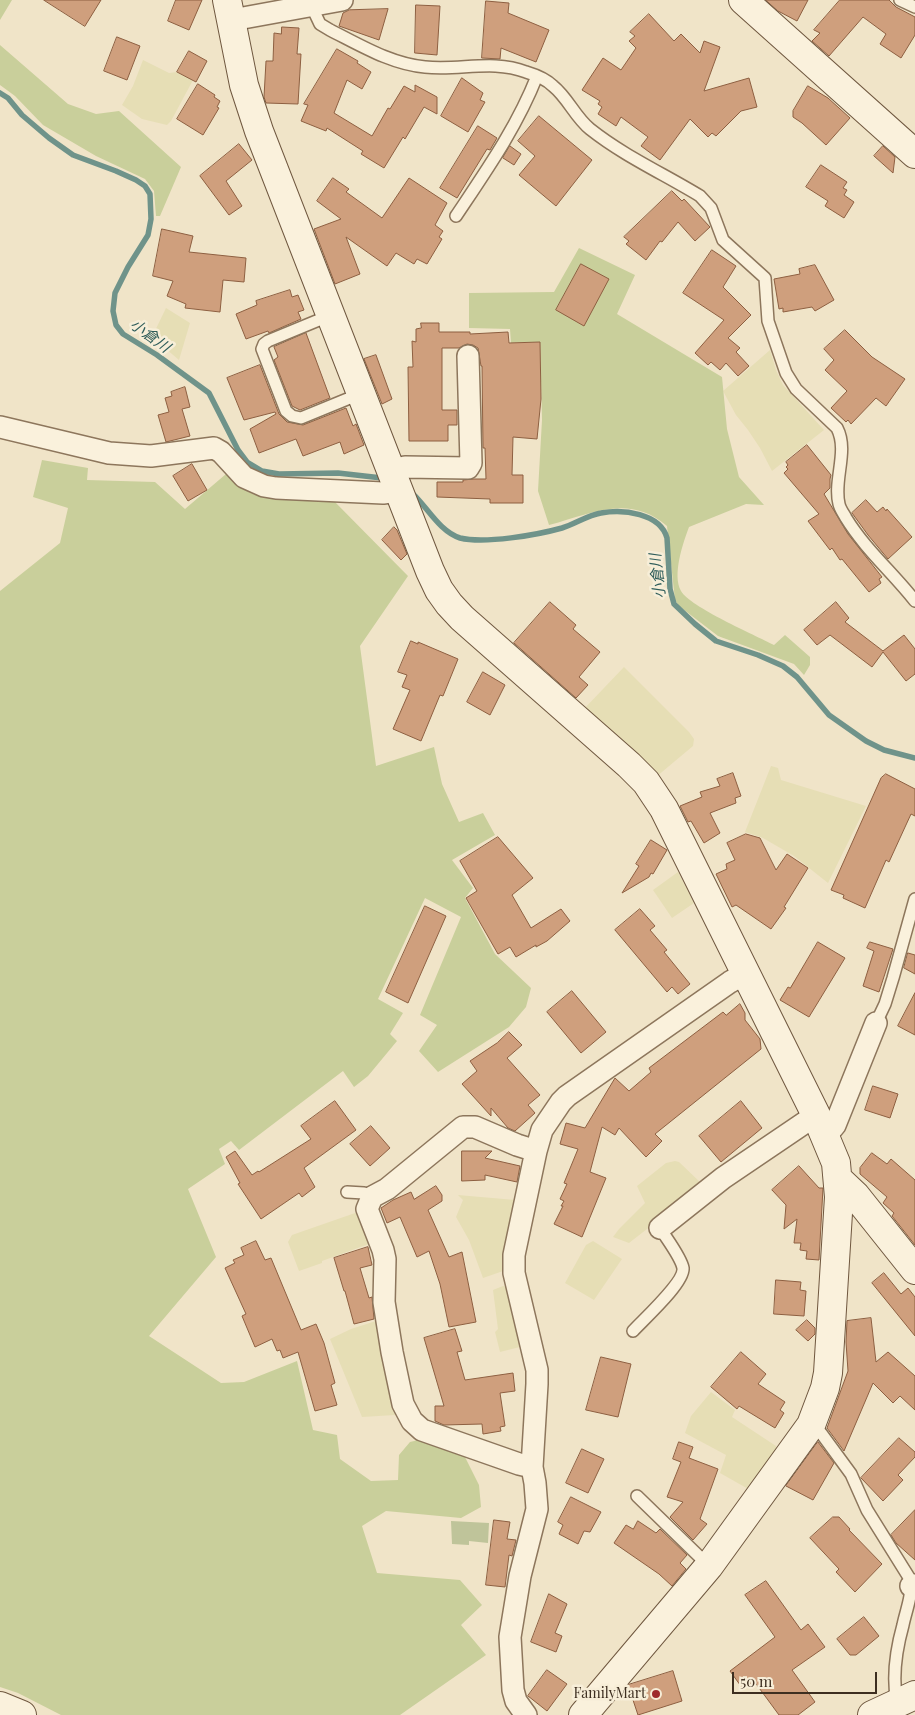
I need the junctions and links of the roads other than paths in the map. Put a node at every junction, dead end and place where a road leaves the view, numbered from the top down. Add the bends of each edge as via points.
1 (342, 0) edge
2 (742, 0) edge
3 (900, 0) edge
4 (277, 6) edge
5 (311, 6) junction
6 (915, 7) edge
7 (229, 10) edge
8 (537, 76) junction
9 (912, 145) edge
10 (456, 216) dead end
11 (331, 315) junction
12 (468, 356) dead end
13 (362, 393) junction
14 (0, 427) edge
15 (394, 481) junction
16 (915, 601) edge
17 (915, 899) edge
18 (746, 973) junction
19 (876, 1023) joint
20 (821, 1126) junction
21 (536, 1151) junction
22 (838, 1179) junction
23 (347, 1192) dead end
24 (372, 1197) junction
25 (660, 1228) joint
26 (915, 1270) edge
27 (633, 1331) dead end
28 (811, 1425) junction
29 (532, 1467) junction
30 (637, 1496) dead end
31 (709, 1566) junction
32 (913, 1585) edge
33 (0, 1706) edge
34 (891, 1708) edge
35 (22, 1715) edge
36 (526, 1715) edge
37 (583, 1715) edge

1 - 5 street
2 - 9 street
3 - 6 lane
4 - 5 street
4 - 7 street
5 - 8 lane via 320,24 397,61 441,68 501,66
7 - 11 street via 250,106
8 - 10 lane via 505,141
8 - 16 lane via 555,87 589,129 700,196 711,208 723,240 765,278 768,321 786,373 796,389 840,434 839,506 859,538
11 - 13 street
11 - 13 lane via 264,344 262,349 286,411 300,418
12 - 15 street via 471,463 468,468 405,468
13 - 15 street
14 - 15 street via 109,453 151,456 214,448 244,477 276,488 384,493
15 - 18 street via 439,590 449,604 646,782
17 - 19 lane via 893,978
18 - 20 street
18 - 21 street via 568,1096 542,1130
19 - 20 street via 835,1125
20 - 22 street via 836,1163
20 - 25 street via 723,1178
21 - 24 street via 475,1127 463,1127 387,1189
21 - 29 street via 514,1255 514,1273 537,1370
22 - 26 street via 856,1196
22 - 28 street via 828,1373
23 - 24 lane
24 - 29 street via 368,1209 385,1259 384,1302 397,1379 407,1414 422,1430
25 - 27 lane via 680,1260 682,1274 669,1293
28 - 31 street
28 - 32 lane via 821,1433 851,1474 867,1510
29 - 36 street via 536,1509 510,1637 513,1690
30 - 31 lane
31 - 37 street
32 - 34 lane via 902,1627
33 - 35 street

